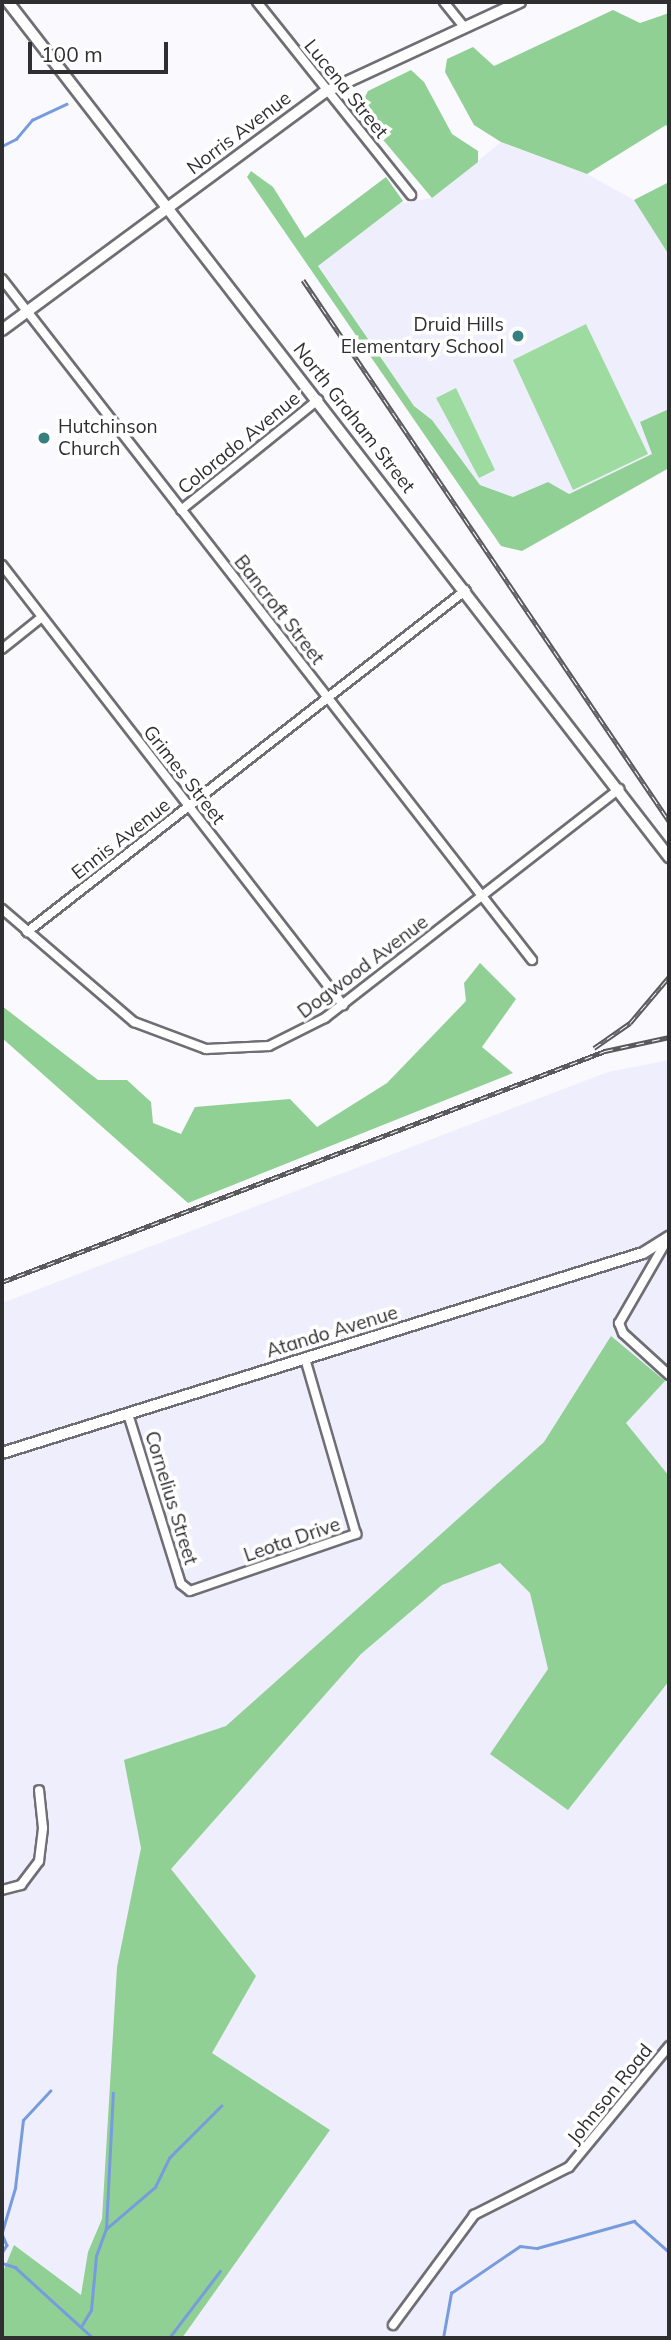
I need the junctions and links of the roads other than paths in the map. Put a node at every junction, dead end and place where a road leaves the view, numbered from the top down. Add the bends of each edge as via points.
1 (8, 2) edge
2 (257, 2) edge
3 (444, 2) edge
4 (520, 2) edge
5 (465, 28) junction
6 (328, 90) junction
7 (411, 195) dead end
8 (169, 208) junction
9 (2, 279) edge
10 (27, 313) junction
11 (2, 330) edge
12 (318, 400) junction
13 (181, 510) junction
14 (2, 565) edge
15 (466, 590) junction
16 (41, 617) junction
17 (2, 649) edge
18 (328, 699) junction
19 (619, 789) junction
20 (188, 806) junction
21 (669, 858) edge
22 (482, 896) junction
23 (2, 909) edge
24 (27, 932) junction
25 (532, 960) dead end
26 (343, 1004) junction
27 (669, 1237) edge
28 (305, 1359) junction
29 (669, 1375) edge
30 (128, 1414) junction
31 (2, 1452) edge
32 (185, 1590) joint
33 (39, 1790) dead end
34 (2, 1890) edge
35 (669, 2046) edge
36 (393, 2325) dead end

1 - 8 main road, North Graham Street
2 - 6 street, Lucena Street
3 - 5 street
4 - 5 street, Norris Avenue
5 - 6 street, Norris Avenue
6 - 7 street, Lucena Street
6 - 8 street, Norris Avenue
8 - 10 street, Norris Avenue
8 - 12 main road, North Graham Street
9 - 10 street, Bancroft Street
10 - 11 street, Norris Avenue
10 - 13 street, Bancroft Street
12 - 13 street, Colorado Avenue
12 - 15 main road, North Graham Street
13 - 18 street, Bancroft Street
14 - 16 street, Grimes Street
15 - 18 street, Ennis Avenue
15 - 19 main road, North Graham Street
16 - 17 street
16 - 20 street, Grimes Street
18 - 20 street, Ennis Avenue
18 - 22 street, Bancroft Street
19 - 21 main road, North Graham Street
19 - 22 street, Dogwood Avenue
20 - 24 street, Ennis Avenue
20 - 26 street, Grimes Street
22 - 25 street, Bancroft Street
22 - 26 street, Dogwood Avenue
23 - 24 street, Dogwood Avenue
24 - 26 street, Dogwood Avenue via 114,1009 160,1035 194,1046 241,1051 269,1046 308,1030
27 - 28 main road, Atando Avenue via 633,1256
27 - 29 street via 620,1317 620,1327
28 - 30 main road, Atando Avenue
28 - 32 street, Leota Drive via 356,1534
30 - 31 main road, Atando Avenue
30 - 32 street, Cornelius Street
33 - 34 street via 43,1828 39,1861 21,1885
35 - 36 street, Johnson Road via 569,2166 537,2186 489,2204 474,2216

